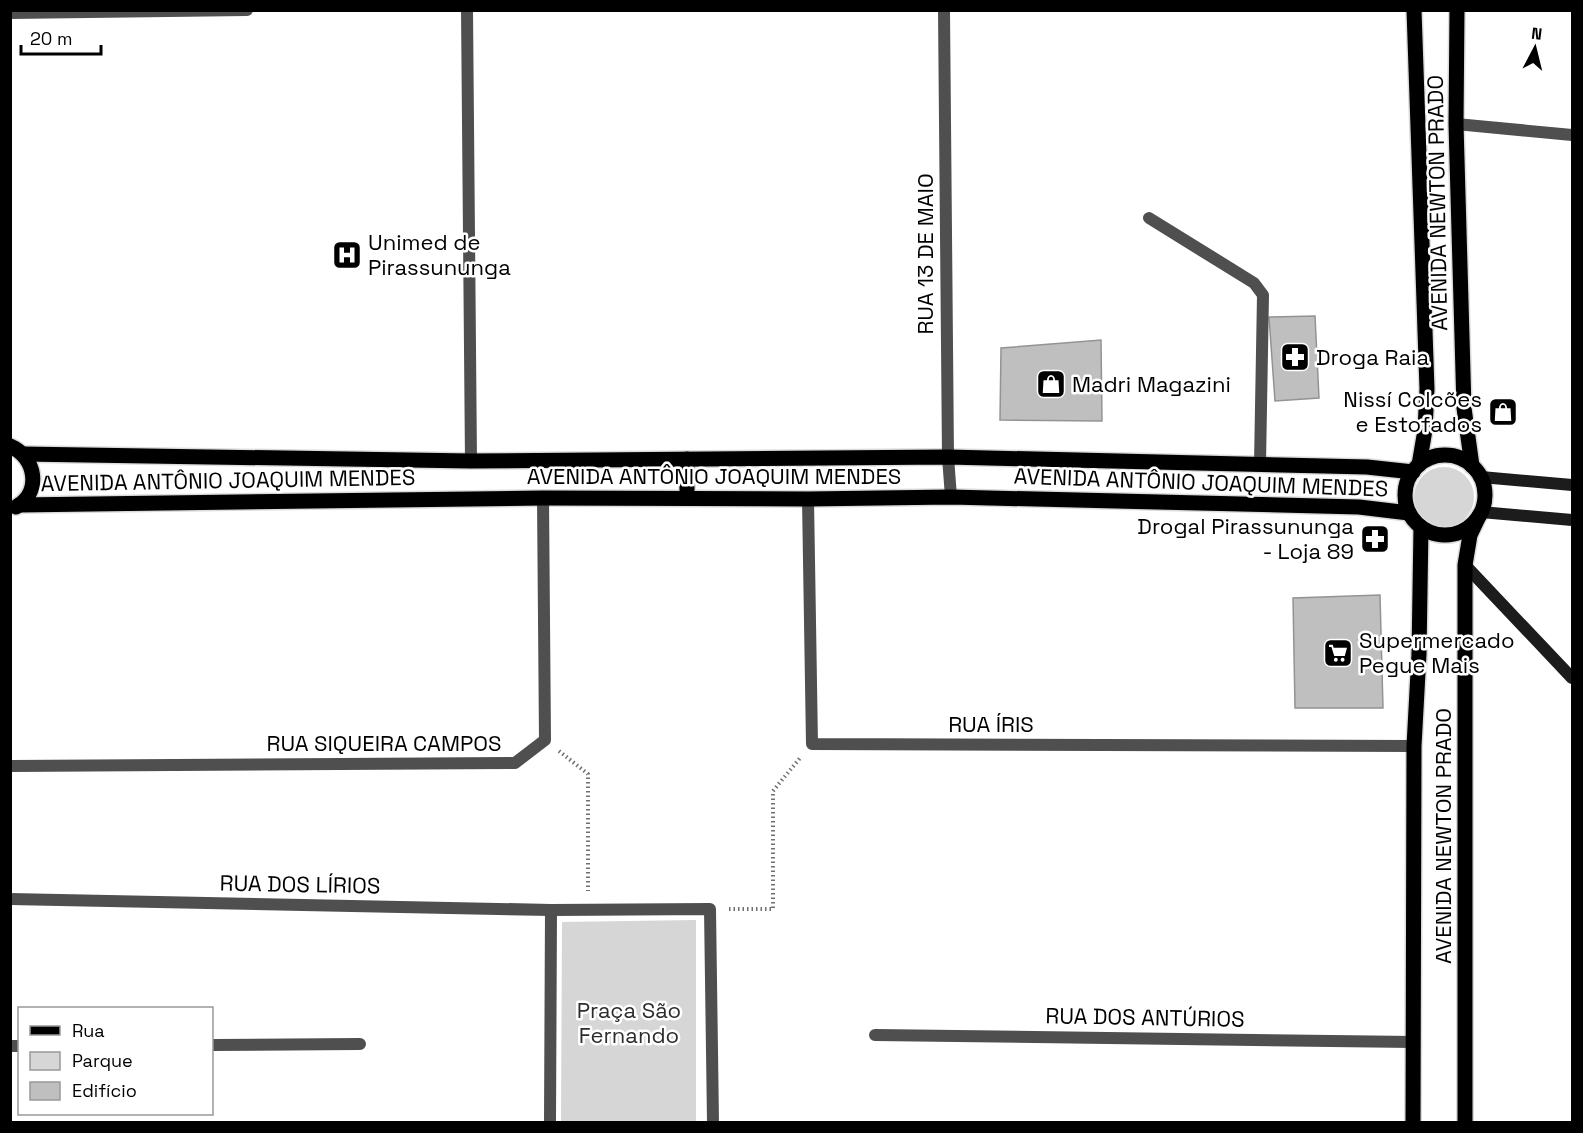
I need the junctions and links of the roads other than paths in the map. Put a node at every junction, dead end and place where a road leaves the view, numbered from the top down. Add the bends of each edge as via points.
1 (247, 10) edge
2 (467, 10) edge
3 (944, 10) edge
4 (1414, 10) edge
5 (1457, 10) edge
6 (10, 13) edge
7 (1456, 124) junction
8 (1572, 135) edge
9 (1149, 218) dead end
10 (17, 450) edge
11 (948, 457) junction
12 (687, 459) junction
13 (471, 461) junction
14 (1260, 464) junction
15 (1416, 468) junction
16 (1477, 472) junction
17 (1572, 485) edge
18 (951, 497) junction
19 (543, 498) junction
20 (687, 498) junction
21 (808, 499) junction
22 (15, 507) edge
23 (1409, 513) junction
24 (1480, 514) junction
25 (1572, 520) edge
26 (1421, 527) junction
27 (1465, 565) junction
28 (1572, 678) edge
29 (1414, 746) junction
30 (10, 766) edge
31 (10, 899) edge
32 (551, 910) junction
33 (875, 1035) dead end
34 (1413, 1042) junction
35 (360, 1044) dead end
36 (213, 1045) edge
37 (550, 1122) edge
38 (712, 1122) edge
39 (1413, 1122) edge
40 (1466, 1122) edge

1 - 6 street
2 - 13 street
3 - 11 street, RUA 13 DE MAIO
4 - 15 main road, AVENIDA NEWTON PRADO via 1427,389 1425,430
5 - 7 main road, AVENIDA NEWTON PRADO
7 - 8 street
7 - 16 main road, AVENIDA NEWTON PRADO via 1464,408
9 - 14 street via 1254,283 1263,295
10 - 13 main road, AVENIDA ANTÔNIO JOAQUIM MENDES
10 - 22 main road via 29,461 33,480 27,498
11 - 12 main road, AVENIDA ANTÔNIO JOAQUIM MENDES
11 - 14 main road, AVENIDA ANTÔNIO JOAQUIM MENDES
11 - 18 street, RUA 13 DE MAIO
12 - 13 main road, AVENIDA ANTÔNIO JOAQUIM MENDES
12 - 20 main road
14 - 15 main road, AVENIDA ANTÔNIO JOAQUIM MENDES
15 - 16 main road via 1429,459 1452,456
15 - 23 main road via 1405,492
16 - 17 main road
16 - 24 main road via 1485,501
18 - 21 main road, AVENIDA ANTÔNIO JOAQUIM MENDES
18 - 23 main road, AVENIDA ANTÔNIO JOAQUIM MENDES via 1359,507
19 - 20 main road, AVENIDA ANTÔNIO JOAQUIM MENDES
19 - 22 main road, AVENIDA ANTÔNIO JOAQUIM MENDES
19 - 30 street, RUA SIQUEIRA CAMPOS via 545,740 515,763
20 - 21 main road, AVENIDA ANTÔNIO JOAQUIM MENDES
21 - 29 street, RUA ÍRIS via 812,744
23 - 26 main road
24 - 25 main road
24 - 26 main road via 1463,531 1452,535
24 - 27 main road, AVENIDA NEWTON PRADO via 1470,535
26 - 29 main road, AVENIDA NEWTON PRADO
27 - 28 main road
27 - 40 main road, AVENIDA NEWTON PRADO
29 - 34 main road, AVENIDA NEWTON PRADO
31 - 32 street, RUA DOS LÍRIOS
32 - 37 street
32 - 38 street, RUA DOS LÍRIOS via 710,909
33 - 34 street, RUA DOS ANTÚRIOS
34 - 39 main road, AVENIDA NEWTON PRADO
35 - 36 street

